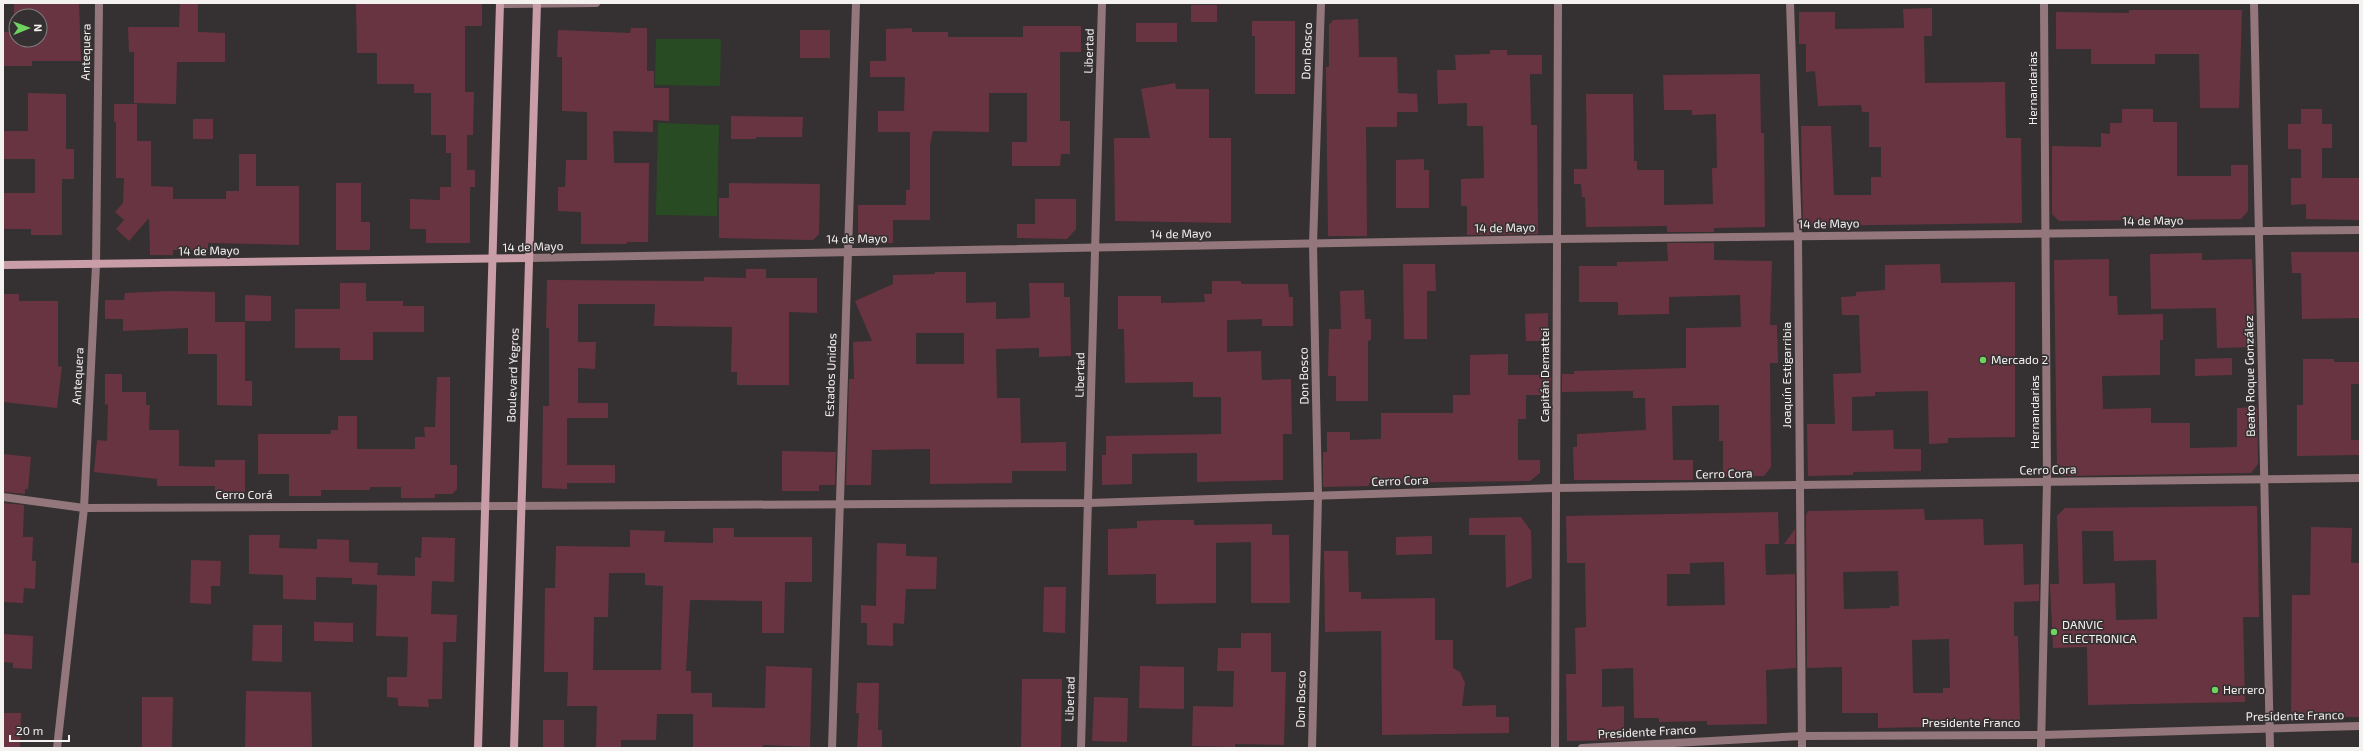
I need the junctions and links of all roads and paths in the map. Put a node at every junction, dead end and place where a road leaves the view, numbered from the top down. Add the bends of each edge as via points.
1 (99, 3) edge
2 (596, 3) edge
3 (856, 3) edge
4 (1102, 3) edge
5 (1321, 3) edge
6 (1558, 3) edge
7 (1790, 3) edge
8 (2044, 3) edge
9 (2254, 3) edge
10 (500, 4) edge
11 (537, 4) edge
12 (2360, 230) edge
13 (2259, 231) junction
14 (2046, 234) junction
15 (1798, 237) junction
16 (1558, 240) junction
17 (1313, 244) junction
18 (1094, 248) junction
19 (847, 251) junction
20 (529, 258) junction
21 (493, 260) junction
22 (3, 265) edge
23 (96, 265) junction
24 (2360, 478) edge
25 (2264, 479) junction
26 (2047, 482) junction
27 (1800, 485) junction
28 (1556, 488) junction
29 (1318, 496) junction
30 (3, 497) edge
31 (1089, 503) junction
32 (839, 504) junction
33 (486, 506) junction
34 (521, 506) junction
35 (84, 508) junction
36 (2360, 726) edge
37 (2269, 728) junction
38 (2042, 735) junction
39 (1802, 736) junction
40 (57, 748) edge
41 (478, 748) edge
42 (514, 748) edge
43 (832, 748) edge
44 (1081, 748) edge
45 (1312, 748) edge
46 (1555, 748) edge
47 (1582, 748) edge
48 (1802, 748) edge
49 (2041, 748) edge
50 (2270, 748) edge

1 - 23 street, Antequera
2 - 11 street
3 - 19 street, Estados Unidos
4 - 18 street, Libertad
5 - 17 street, Don Bosco
6 - 16 street, Capitán Demattei
7 - 15 street, Joaquín Estigarribia
8 - 14 street, Hernandarias
9 - 13 street, Beato Roque González
10 - 11 street
10 - 21 main road, Boulevard Yegros
11 - 20 main road, Boulevard Yegros
12 - 13 street, 14 de Mayo
13 - 14 street, 14 de Mayo
13 - 25 street, Beato Roque González
14 - 15 street, 14 de Mayo
14 - 26 street, Hernandarias
15 - 16 street, 14 de Mayo
15 - 27 street, Joaquín Estigarribia
16 - 17 street, 14 de Mayo
16 - 28 street, Capitán Demattei
17 - 18 street, 14 de Mayo
17 - 29 street, Don Bosco
18 - 19 street, 14 de Mayo
18 - 31 street, Libertad
19 - 20 street, 14 de Mayo
19 - 32 street, Estados Unidos
20 - 21 main road, 14 de Mayo
20 - 34 main road, Boulevard Yegros
21 - 23 main road, 14 de Mayo
21 - 33 main road, Boulevard Yegros
22 - 23 main road, 14 de Mayo
23 - 35 street, Antequera
24 - 25 street, Cerro Cora
25 - 26 street, Cerro Cora
25 - 37 street, Beato Roque González
26 - 27 street, Cerro Cora
26 - 38 street, Hernandarias
27 - 28 street, Cerro Cora
27 - 39 street, Joaquín Estigarribia
28 - 29 street, Cerro Cora
28 - 46 street, Capitán Demattei
29 - 31 street, Cerro Cora
29 - 45 street, Don Bosco
30 - 35 street, Cerro Corá
31 - 32 street, Cerro Cora
31 - 44 street, Libertad
32 - 34 street, Cerro Corá
32 - 43 street, Estados Unidos
33 - 34 street, Cerro Corá
33 - 35 street, Cerro Corá
33 - 41 main road, Boulevard Yegros
34 - 42 main road, Boulevard Yegros
35 - 40 street, Antequera
36 - 37 street, Presidente Franco
37 - 38 street, Presidente Franco
37 - 50 street, Beato Roque González
38 - 39 street, Presidente Franco
38 - 49 street, Hernandarias
39 - 47 street, Presidente Franco
39 - 48 street, Joaquín Estigarribia

